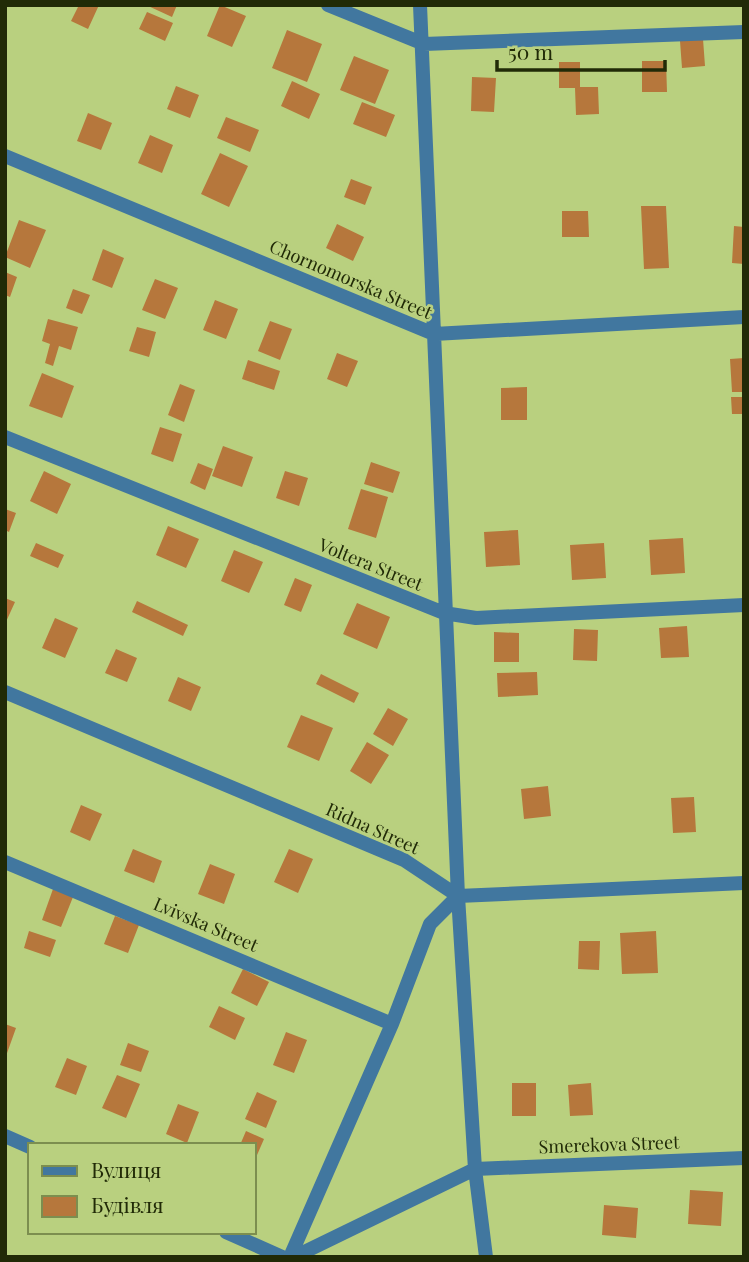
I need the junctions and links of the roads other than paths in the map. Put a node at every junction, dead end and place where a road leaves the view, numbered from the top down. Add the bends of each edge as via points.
1 (328, 5) edge
2 (420, 5) edge
3 (744, 32) edge
4 (424, 44) junction
5 (5, 156) edge
6 (744, 317) edge
7 (434, 334) junction
8 (5, 437) edge
9 (744, 605) edge
10 (444, 613) junction
11 (5, 692) edge
12 (5, 862) edge
13 (744, 883) edge
14 (458, 896) junction
15 (392, 1024) junction
16 (5, 1136) edge
17 (28, 1146) edge
18 (744, 1158) edge
19 (475, 1169) junction
20 (230, 1234) edge
21 (282, 1257) edge
22 (292, 1257) edge
23 (486, 1257) edge

1 - 4 street
2 - 4 street
3 - 4 street
4 - 7 street
5 - 7 street, Chornomorska Street
6 - 7 street, Chornomorska Street
7 - 10 street
8 - 10 street, Voltera Street
9 - 10 street, Voltera Street via 476,618
10 - 14 street
11 - 14 street, Ridna Street via 404,860
12 - 15 street, Lvivska Street
13 - 14 street
14 - 15 street via 430,924
14 - 19 street
15 - 22 street
16 - 17 street
18 - 19 street, Smerekova Street
19 - 22 street
19 - 23 street
20 - 21 street

